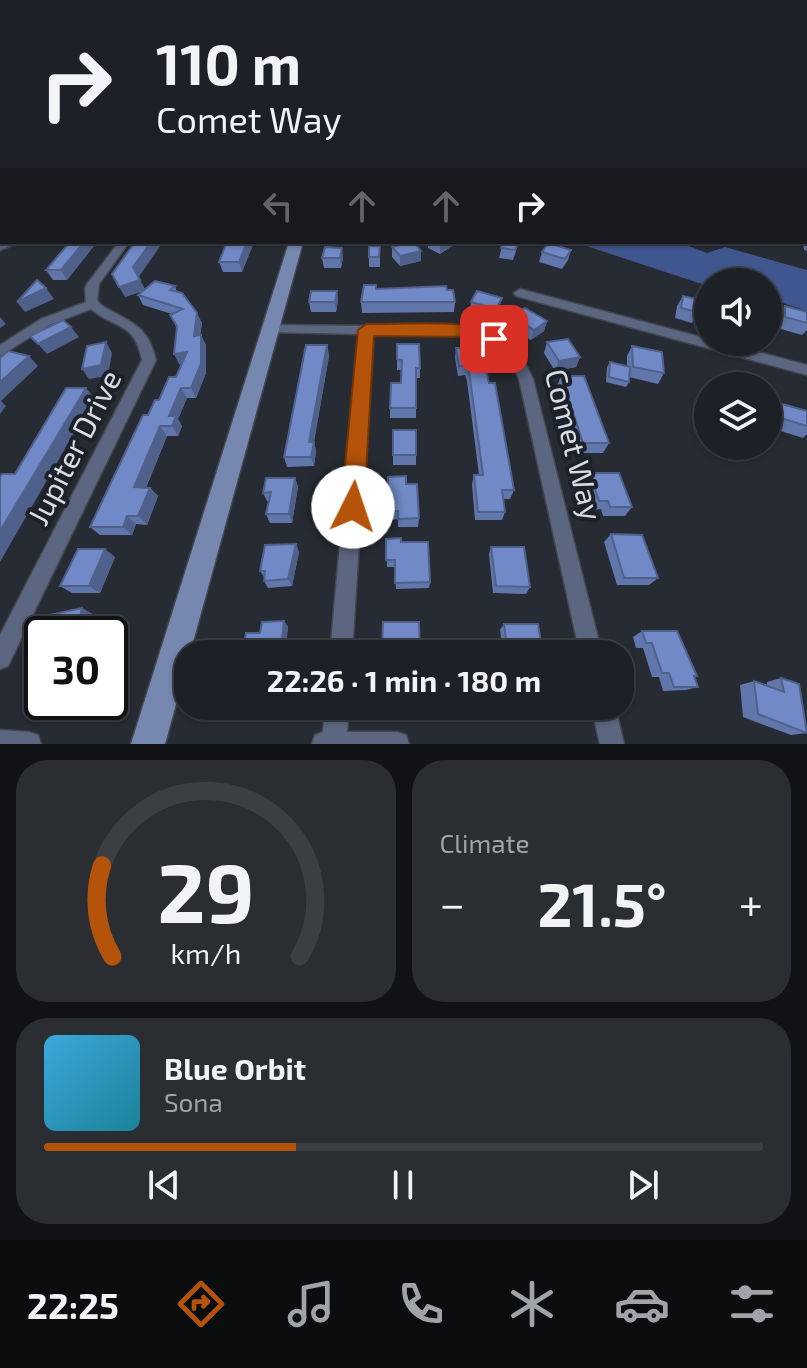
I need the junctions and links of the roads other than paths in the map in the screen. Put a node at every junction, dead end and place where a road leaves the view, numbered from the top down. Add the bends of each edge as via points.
1 (123, 244) edge
2 (295, 244) edge
3 (520, 293) dead end
4 (94, 303) junction
5 (272, 329) junction
6 (366, 330) junction
7 (0, 351) edge
8 (807, 370) edge
9 (342, 640) edge
10 (588, 640) edge
11 (0, 658) edge
12 (336, 720) edge
13 (606, 720) edge
14 (0, 742) edge
15 (334, 743) edge
16 (29, 744) edge
17 (148, 744) edge
18 (324, 744) edge
19 (397, 744) edge
20 (612, 744) edge

1 - 4 street via 91,289
2 - 5 street
3 - 8 street
4 - 7 street via 45,322
4 - 11 street, Jupiter Drive via 138,329 148,345 149,360
5 - 6 street, Comet Way
5 - 17 street
6 - 9 street
6 - 10 street, Comet Way via 474,331 513,353 526,379
12 - 15 street
13 - 20 street
14 - 16 street
15 - 18 street
15 - 19 street

